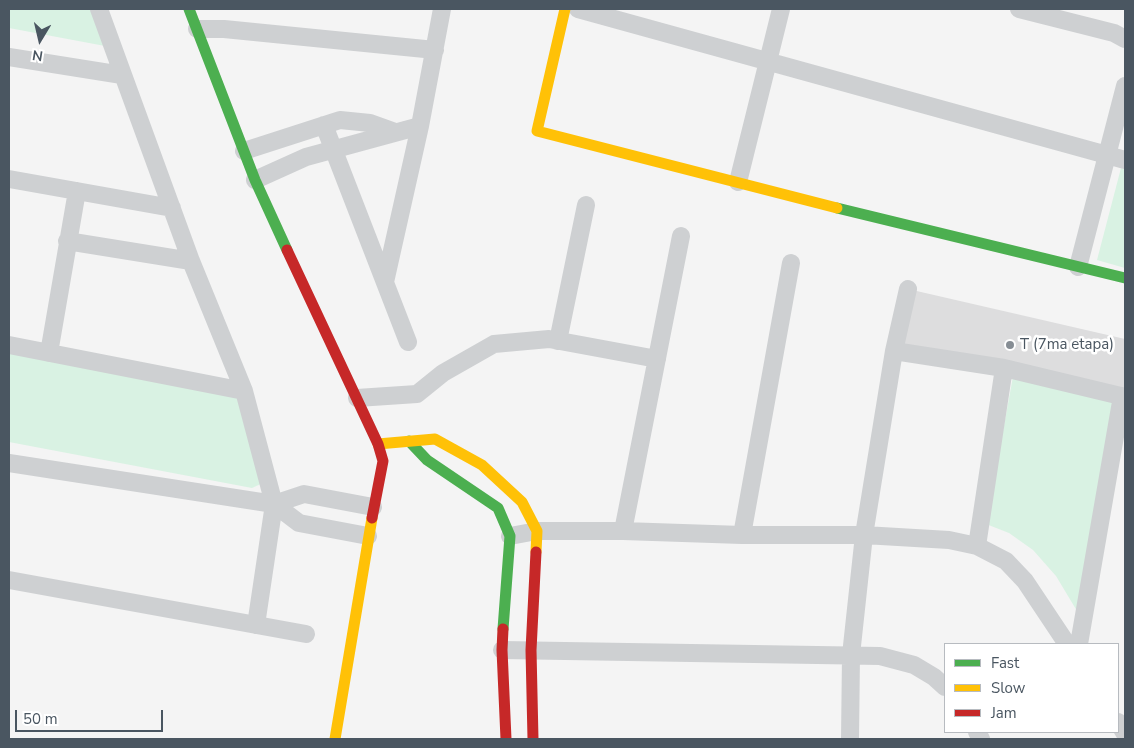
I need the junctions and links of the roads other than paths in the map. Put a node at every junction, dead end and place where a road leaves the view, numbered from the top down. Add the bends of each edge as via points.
1 (99, 9) edge
2 (189, 9) edge
3 (442, 9) edge
4 (565, 9) edge
5 (578, 9) edge
6 (781, 9) edge
7 (1019, 9) edge
8 (197, 29) junction
9 (1125, 39) edge
10 (435, 50) junction
11 (9, 57) edge
12 (768, 61) junction
13 (122, 75) junction
14 (1125, 86) edge
15 (324, 124) junction
16 (420, 126) junction
17 (395, 132) junction
18 (334, 149) junction
19 (244, 151) junction
20 (1108, 155) junction
21 (1125, 160) edge
22 (9, 179) edge
23 (255, 180) junction
24 (738, 182) junction
25 (77, 192) junction
26 (586, 205) dead end
27 (172, 208) junction
28 (681, 236) dead end
29 (67, 241) junction
30 (191, 262) junction
31 (791, 263) dead end
32 (1078, 267) junction
33 (1125, 278) edge
34 (385, 282) junction
35 (908, 289) dead end
36 (558, 341) junction
37 (408, 342) dead end
38 (9, 345) edge
39 (894, 351) junction
40 (49, 353) junction
41 (657, 359) junction
42 (1004, 368) junction
43 (244, 391) junction
44 (1124, 396) edge
45 (357, 398) junction
46 (409, 441) junction
47 (378, 444) junction
48 (9, 462) edge
49 (274, 504) junction
50 (373, 507) junction
51 (623, 530) junction
52 (538, 532) junction
53 (864, 535) junction
54 (368, 536) junction
55 (510, 536) junction
56 (742, 536) junction
57 (977, 546) junction
58 (9, 580) edge
59 (256, 625) junction
60 (306, 634) dead end
61 (1066, 643) edge
62 (1079, 643) edge
63 (502, 650) junction
64 (531, 650) junction
65 (851, 655) junction
66 (944, 685) edge
67 (335, 739) edge
68 (506, 739) edge
69 (533, 739) edge
70 (850, 739) edge

1 - 13 street
2 - 8 street
3 - 10 street
4 - 24 street via 537,131
5 - 12 street
6 - 12 street
7 - 9 street via 1114,33
8 - 10 street
8 - 19 street
10 - 16 street
11 - 13 street
12 - 20 street
12 - 24 street
13 - 27 street
14 - 20 street
15 - 17 street via 340,120 370,122
15 - 18 street
15 - 19 street
16 - 17 street
16 - 34 street
17 - 18 street
18 - 23 street via 306,157
18 - 34 street
19 - 23 street
20 - 21 street
20 - 32 street
22 - 25 street
23 - 45 street
24 - 32 street
25 - 27 street
25 - 29 street
26 - 36 street
27 - 30 street
28 - 41 street
29 - 30 street
29 - 40 street
30 - 43 street
31 - 56 street
32 - 33 street
34 - 37 street
35 - 39 street
36 - 41 street
36 - 45 street via 494,344 443,373 417,394
38 - 40 street
39 - 42 street
39 - 53 street
40 - 43 street
41 - 51 street
42 - 44 street
42 - 57 street
43 - 49 street
44 - 62 street
45 - 47 street
46 - 47 street
46 - 52 street via 435,439 482,465 522,502
46 - 55 street via 428,460 498,508
47 - 50 street via 383,461
48 - 49 street
49 - 50 street via 304,494
49 - 54 street via 299,523
49 - 59 street
50 - 54 street
51 - 52 street
51 - 56 street
52 - 55 street
52 - 64 street
53 - 56 street
53 - 57 street via 949,540
53 - 65 street
54 - 67 street
55 - 63 street
57 - 61 street via 1006,562 1025,581
58 - 59 street
59 - 60 street
63 - 64 street
63 - 68 street
64 - 65 street
64 - 69 street
65 - 66 street via 880,656 914,665
65 - 70 street

